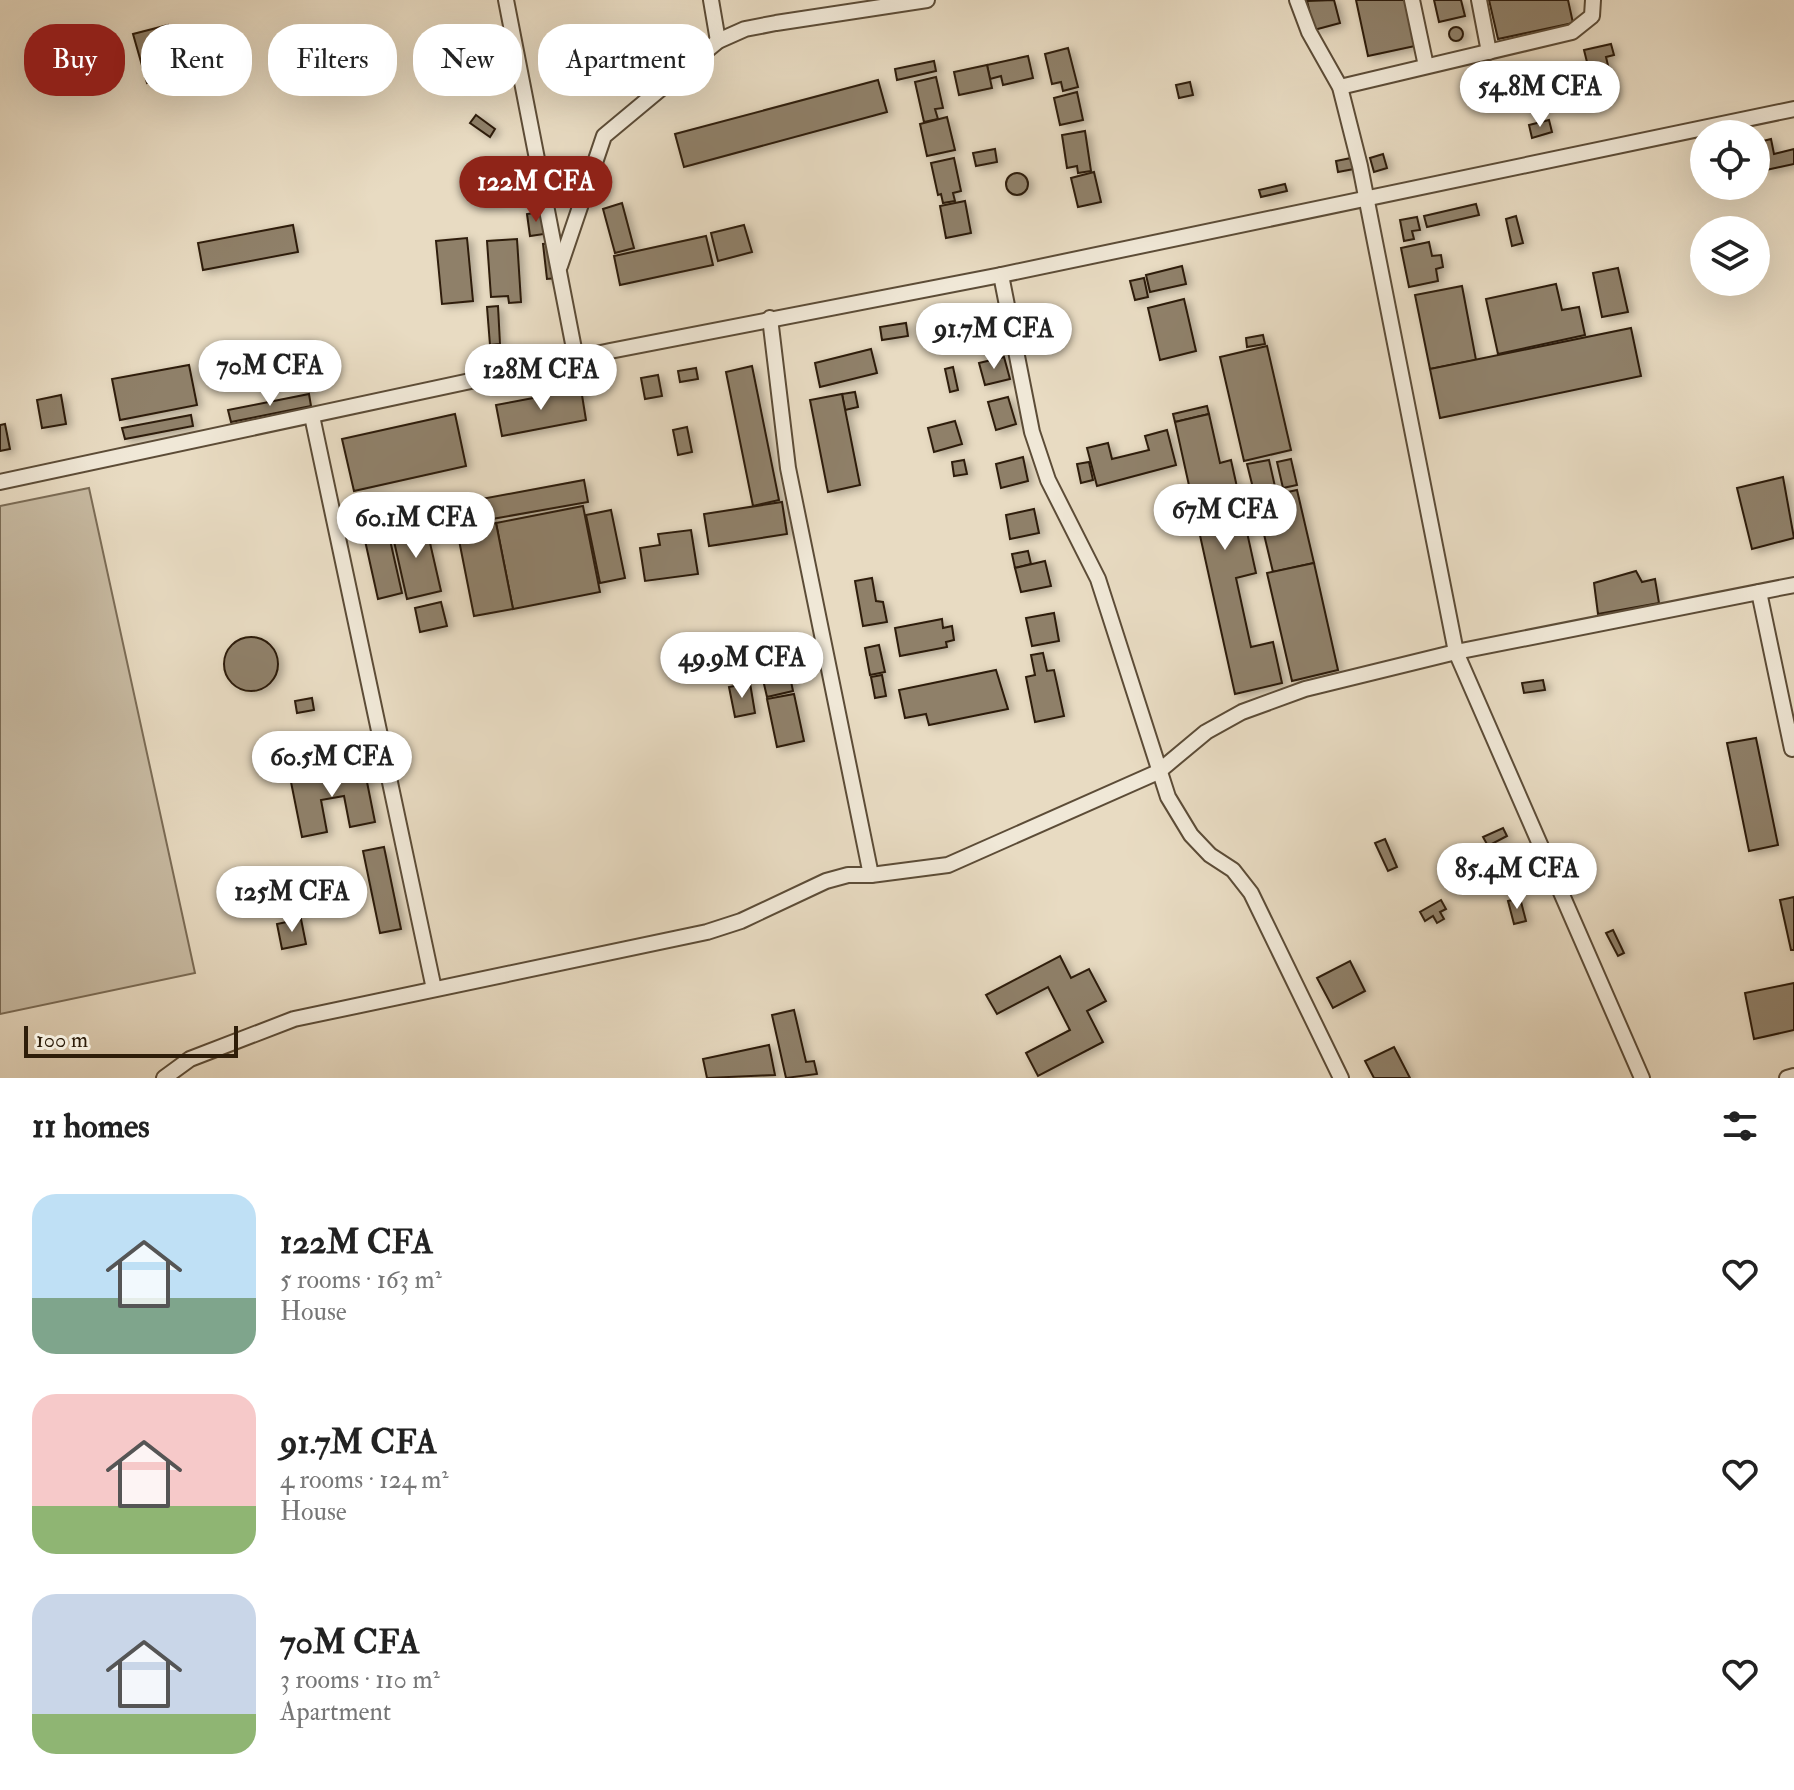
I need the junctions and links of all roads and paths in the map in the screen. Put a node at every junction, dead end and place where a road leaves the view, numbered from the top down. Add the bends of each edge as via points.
1 (506, 0) edge
2 (711, 0) edge
3 (927, 0) edge
4 (1297, 0) edge
5 (1412, 0) edge
6 (1479, 0) edge
7 (1593, 0) edge
8 (718, 41) junction
9 (1489, 52) junction
10 (1426, 66) junction
11 (1340, 87) junction
12 (1794, 109) edge
13 (1366, 201) junction
14 (560, 266) junction
15 (1001, 275) junction
16 (770, 318) junction
17 (576, 359) junction
18 (312, 416) junction
19 (0, 482) edge
20 (1794, 585) edge
21 (1759, 592) junction
22 (1456, 652) junction
23 (1792, 749) dead end
24 (1158, 772) junction
25 (871, 875) junction
26 (434, 989) junction
27 (1794, 1076) edge
28 (164, 1078) edge
29 (1341, 1078) edge
30 (1642, 1078) edge
31 (1787, 1078) edge

1 - 14 street
2 - 8 street
3 - 8 street via 745,29
4 - 11 street
5 - 10 street
6 - 9 street
7 - 9 street via 1592,16 1572,32
8 - 14 street via 604,136
9 - 10 street
10 - 11 street
11 - 13 street
12 - 13 street
13 - 15 street
13 - 22 street
14 - 17 street
15 - 16 street
15 - 24 street via 1032,432 1048,480 1098,579
16 - 17 street
16 - 25 street via 788,468
17 - 18 street
18 - 19 street
18 - 26 street
20 - 21 street
21 - 22 street
21 - 23 street
22 - 24 street via 1305,689 1242,712 1206,732
22 - 30 street
24 - 25 street via 948,865
24 - 29 street via 1191,835 1233,870 1251,893
25 - 26 street via 826,881 707,932
26 - 28 street via 294,1019 190,1059
27 - 31 street

